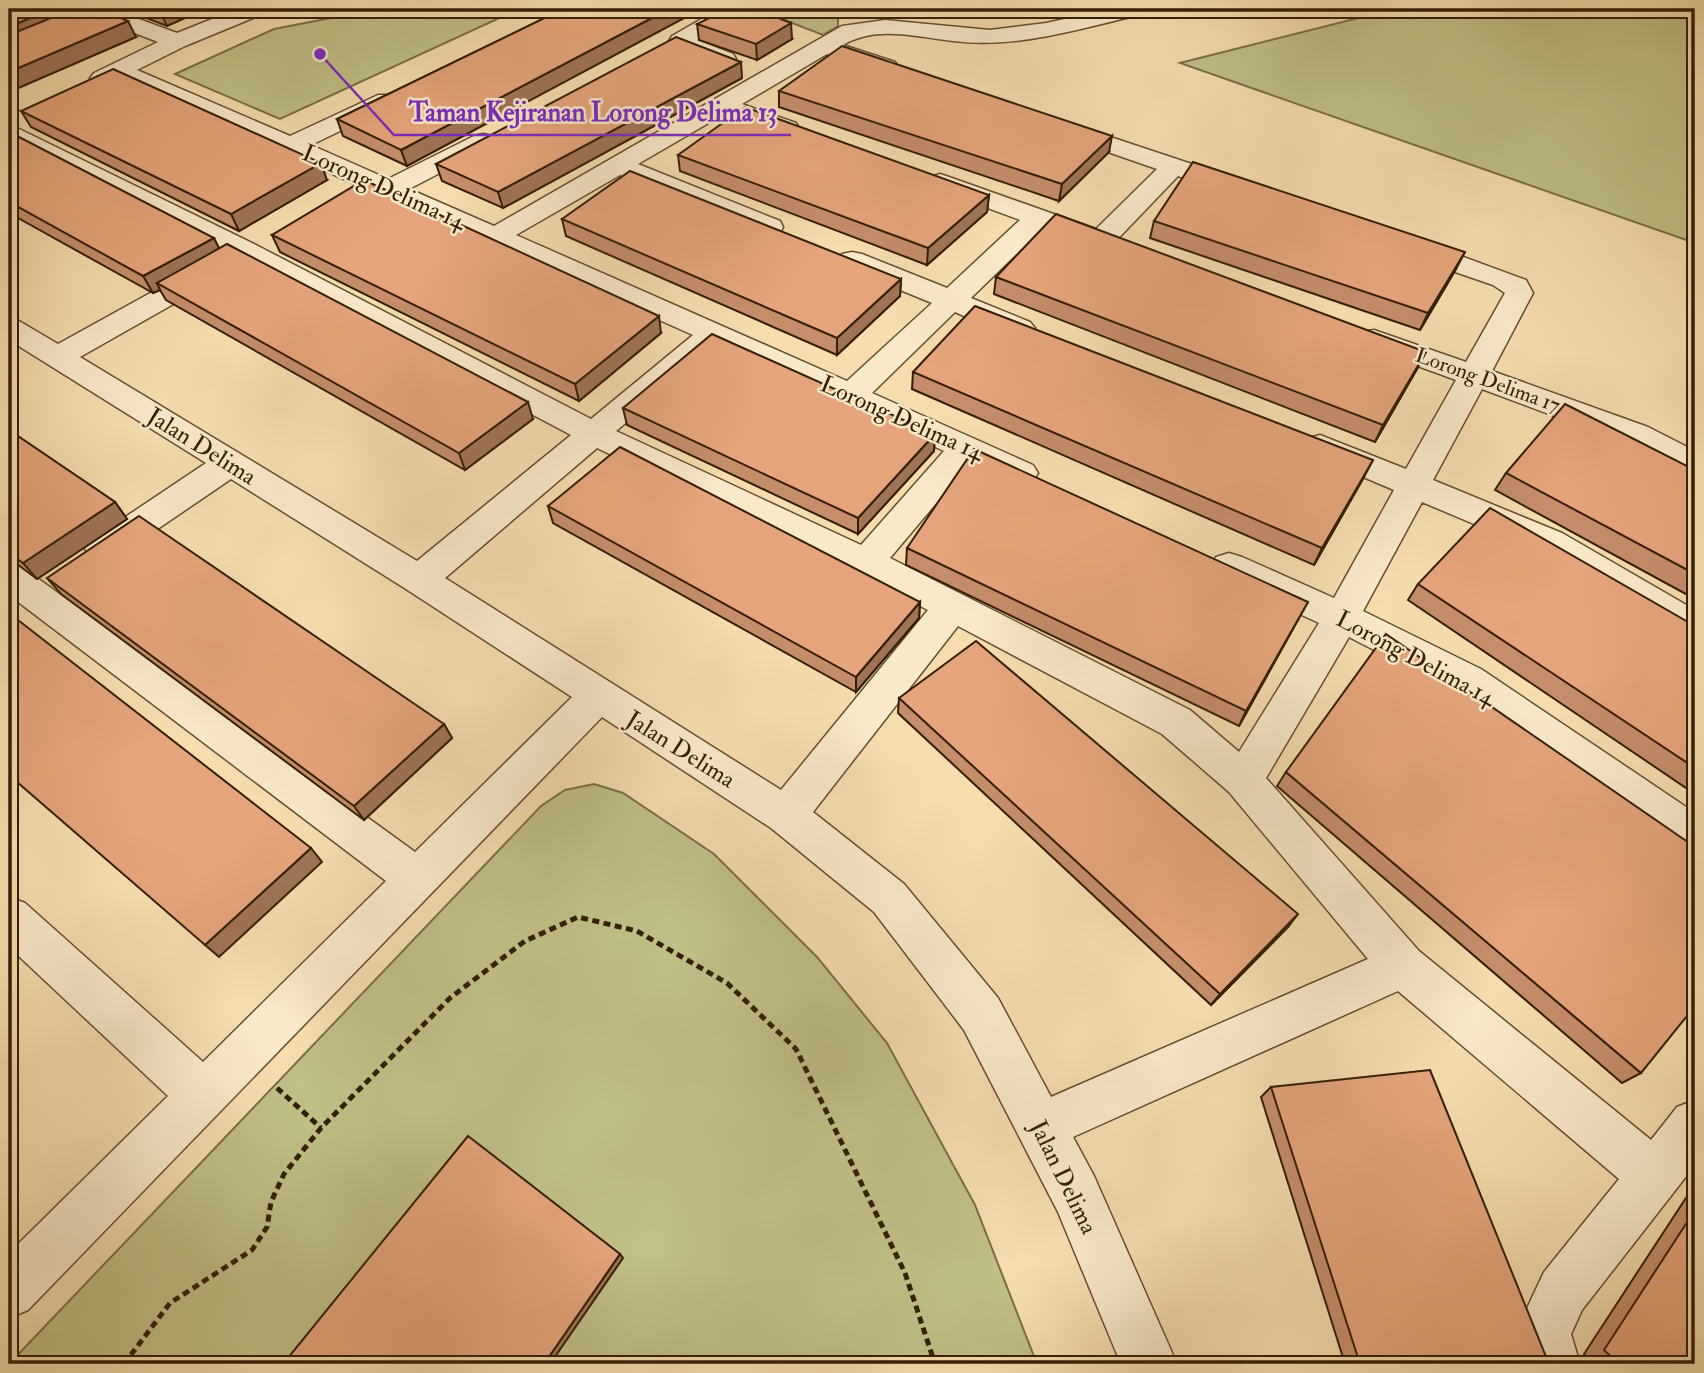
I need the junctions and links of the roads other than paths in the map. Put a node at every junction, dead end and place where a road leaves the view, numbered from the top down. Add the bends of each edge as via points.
1 (256, 9) edge
2 (734, 9) edge
3 (1139, 9) edge
4 (101, 10) edge
5 (177, 41) junction
6 (680, 41) junction
7 (824, 46) junction
8 (9, 51) edge
9 (655, 53) edge
10 (119, 70) junction
11 (915, 77) edge
12 (770, 78) junction
13 (82, 88) edge
14 (402, 92) edge
15 (723, 105) junction
16 (1032, 117) edge
17 (13, 124) edge
18 (498, 133) edge
19 (815, 138) edge
20 (290, 146) junction
21 (618, 165) junction
22 (1174, 166) junction
23 (920, 175) edge
24 (379, 184) junction
25 (1266, 198) edge
26 (335, 199) edge
27 (1039, 217) junction
28 (496, 236) junction
29 (1385, 239) edge
30 (257, 244) junction
31 (951, 301) junction
32 (9, 327) edge
33 (1345, 328) edge
34 (714, 332) junction
35 (1042, 336) edge
36 (57, 357) junction
37 (1473, 374) junction
38 (851, 395) junction
39 (592, 433) junction
40 (1299, 438) edge
41 (965, 447) junction
42 (230, 463) junction
43 (1695, 465) edge
44 (1414, 484) junction
45 (1053, 487) edge
46 (1204, 555) edge
47 (866, 562) junction
48 (419, 579) junction
49 (39, 586) edge
50 (951, 608) junction
51 (1342, 617) junction
52 (1695, 628) edge
53 (598, 696) junction
54 (1243, 780) junction
55 (786, 815) junction
56 (1695, 836) edge
57 (418, 879) junction
58 (9, 918) edge
59 (1402, 966) junction
60 (204, 1096) junction
61 (1695, 1125) edge
62 (1040, 1127) junction
63 (1656, 1177) junction
64 (9, 1291) edge
65 (1149, 1364) edge
66 (1552, 1364) edge

1 - 5 street
2 - 6 street
3 - 7 street via 1006,36 891,27 850,31
4 - 5 street
4 - 8 street
5 - 10 street
6 - 9 street
6 - 12 street
7 - 11 street
7 - 12 street
10 - 13 street
10 - 20 street, Lorong Delima 14
12 - 15 street
14 - 20 street
15 - 19 street
15 - 21 street
16 - 22 street
17 - 30 street
18 - 24 street
20 - 24 street, Lorong Delima 14
21 - 28 street
21 - 31 street
22 - 25 street
22 - 27 street via 1113,245
23 - 27 street
24 - 26 street
24 - 28 street, Lorong Delima 14
27 - 31 street
28 - 34 street, Lorong Delima 14
29 - 37 street via 1516,286 1519,293
30 - 36 street
30 - 39 street
31 - 35 street
31 - 38 street
32 - 36 street, Jalan Delima
33 - 37 street, Lorong Delima 17
34 - 38 street, Lorong Delima 14
34 - 39 street
36 - 42 street, Jalan Delima
37 - 43 street, Lorong Delima 17 via 1637,435
37 - 44 street
38 - 41 street, Lorong Delima 14
39 - 47 street
39 - 48 street
40 - 44 street
41 - 45 street, Lorong Delima 14
41 - 47 street
42 - 48 street, Jalan Delima
42 - 49 street
44 - 51 street
44 - 52 street via 1550,542
46 - 51 street, Lorong Delima 14
47 - 50 street
48 - 53 street, Jalan Delima
49 - 57 street
50 - 54 street via 1176,722
50 - 55 street
51 - 54 street
51 - 56 street, Lorong Delima 14 via 1467,680
53 - 55 street, Jalan Delima
53 - 57 street
54 - 59 street
55 - 62 street, Jalan Delima via 889,898 981,1014
57 - 60 street
58 - 60 street
59 - 62 street
59 - 63 street
60 - 64 street
61 - 63 street
62 - 65 street, Jalan Delima via 1076,1194
63 - 66 street via 1563,1291 1543,1332

